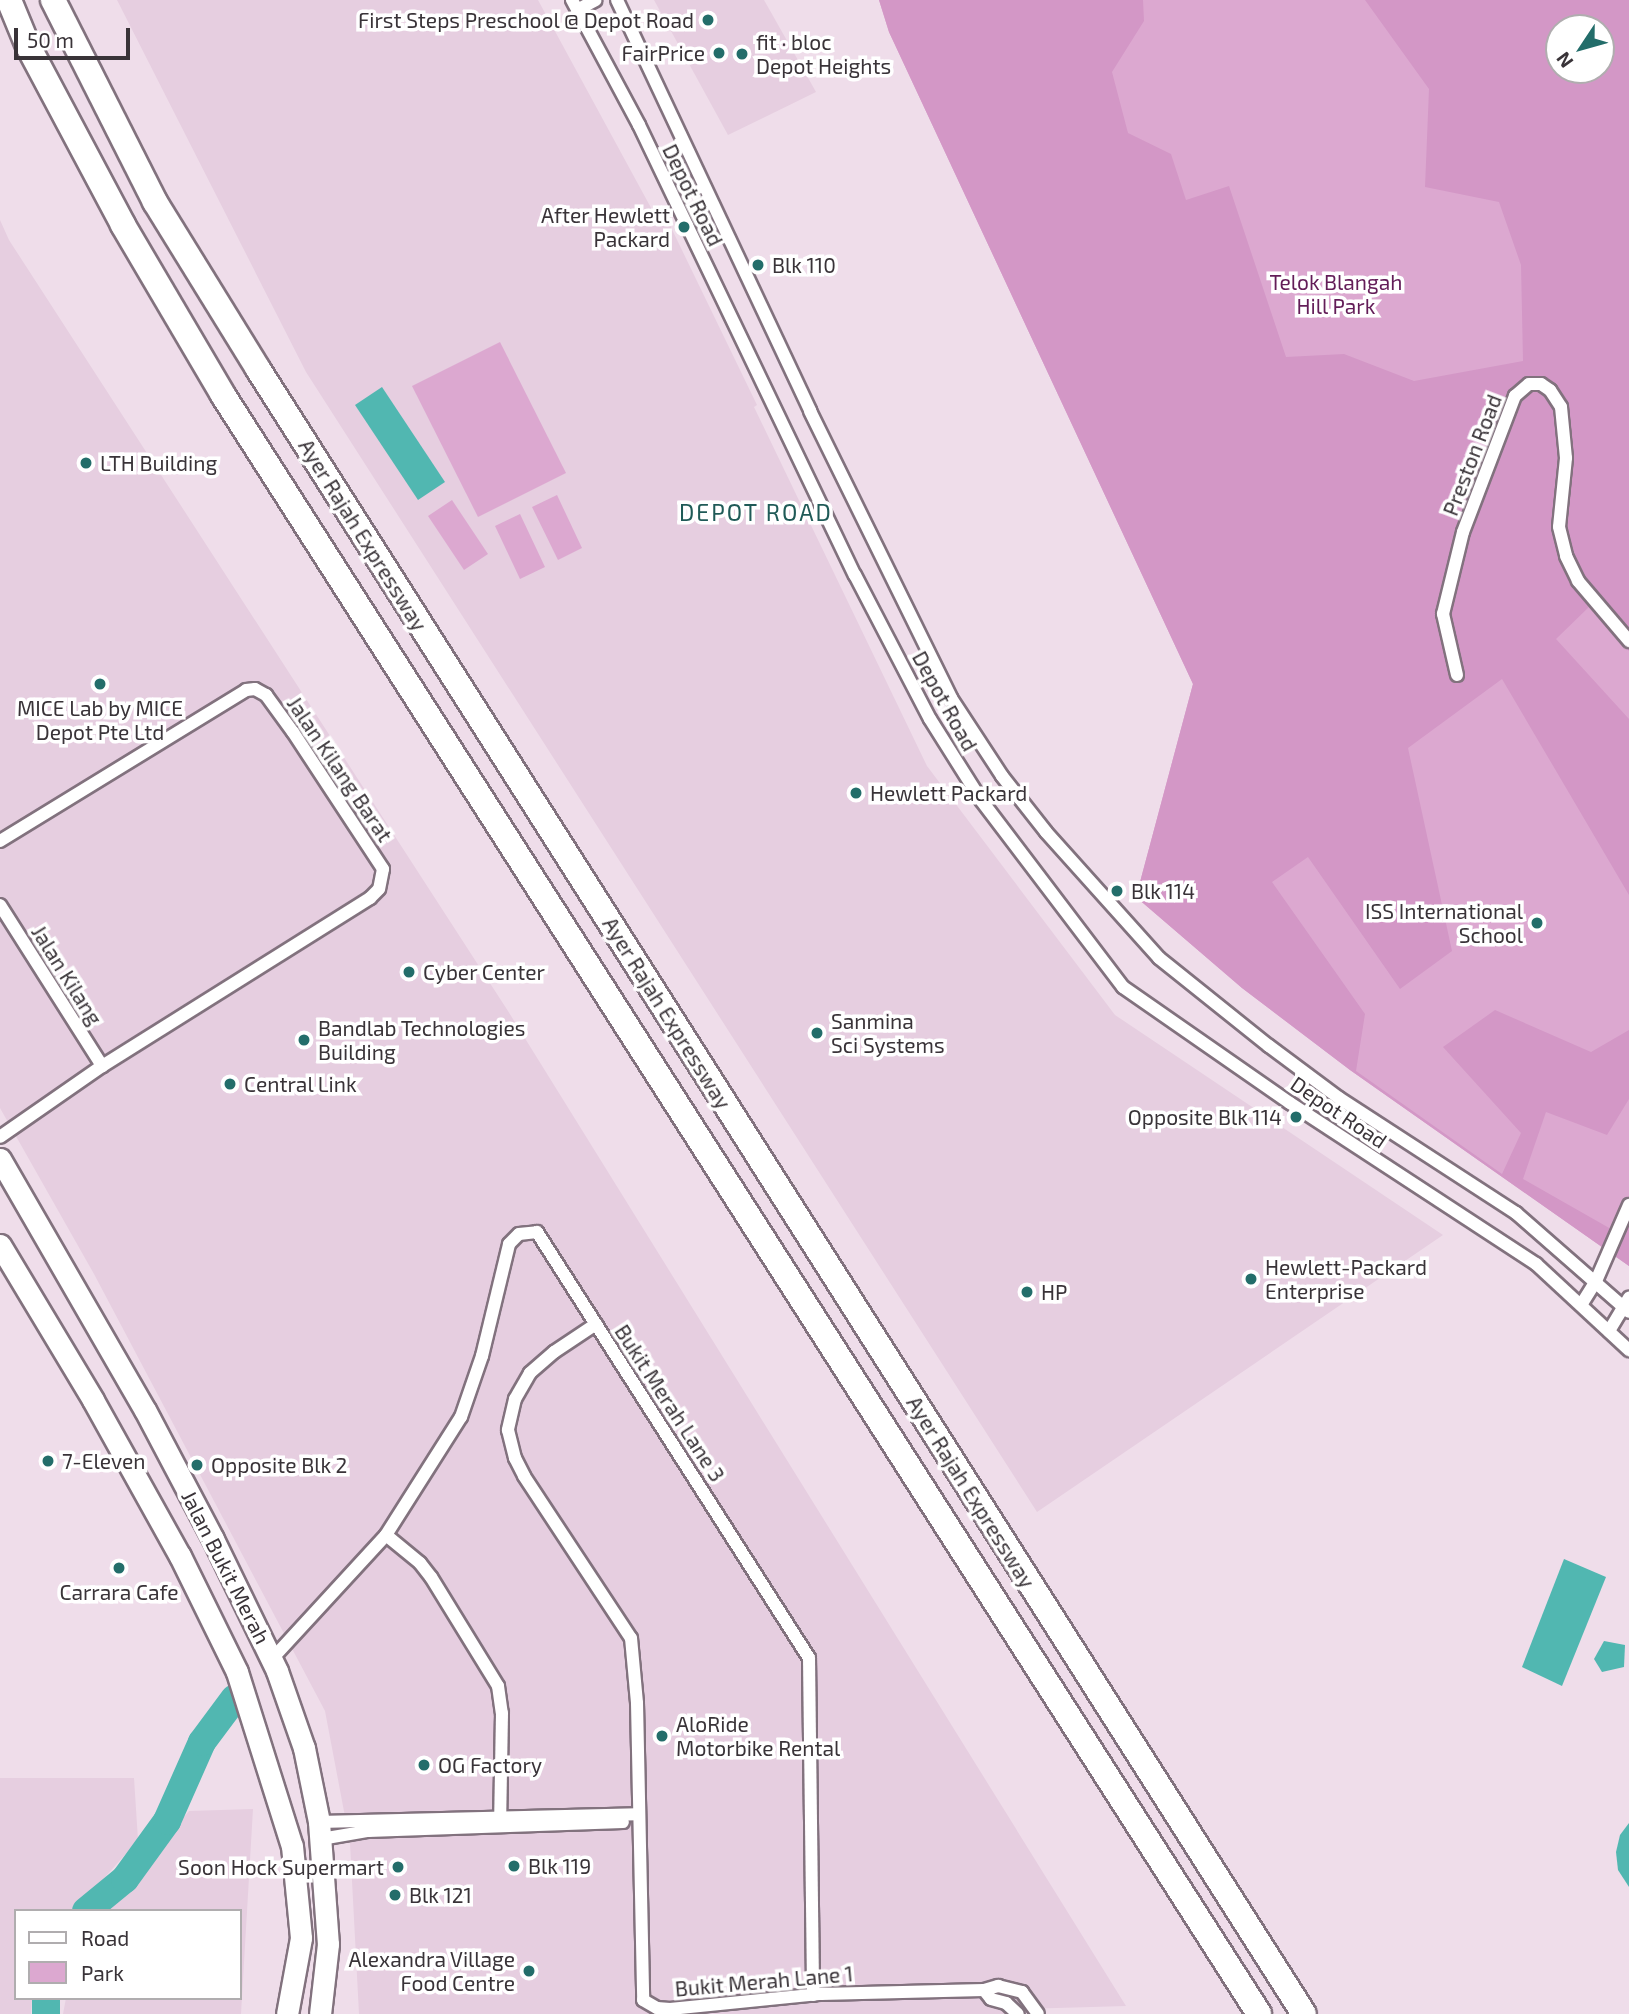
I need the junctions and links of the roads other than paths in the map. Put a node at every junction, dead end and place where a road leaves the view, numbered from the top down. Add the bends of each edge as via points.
1 (9, 0) edge
2 (53, 0) edge
3 (596, 0) edge
4 (617, 0) edge
5 (575, 5) edge
6 (1629, 642) edge
7 (1457, 675) dead end
8 (0, 841) edge
9 (0, 905) edge
10 (102, 1066) junction
11 (0, 1137) edge
12 (0, 1159) edge
13 (1629, 1205) edge
14 (0, 1245) edge
15 (1595, 1281) junction
16 (1581, 1305) junction
17 (1628, 1306) edge
18 (596, 1324) junction
19 (1609, 1331) junction
20 (1629, 1350) edge
21 (189, 1493) junction
22 (155, 1511) junction
23 (386, 1535) junction
24 (272, 1659) junction
25 (637, 1818) junction
26 (500, 1821) junction
27 (320, 1831) junction
28 (984, 1990) junction
29 (813, 1995) junction
30 (287, 2014) edge
31 (320, 2014) edge
32 (1018, 2014) edge
33 (1038, 2014) edge
34 (1259, 2014) edge
35 (1304, 2014) edge

1 - 34 highway, Ayer Rajah Expressway via 28,46 123,225 223,395
2 - 35 highway, Ayer Rajah Expressway via 155,202 258,369
3 - 5 street
4 - 15 street, Depot Road via 951,698 1002,776 1159,958 1339,1098 1516,1213
5 - 16 street, Depot Road via 639,125 855,575 930,719 981,800 1122,987 1536,1264
6 - 7 street, Preston Road via 1578,581 1566,556 1559,527 1566,458 1561,407 1550,390 1529,384 1515,396 1463,532 1443,614
8 - 10 street, Jalan Kilang Barat via 235,696 254,689 272,704 383,869 383,879 370,898
9 - 10 street, Jalan Kilang
10 - 11 street, Jalan Kilang Barat
12 - 21 main road, Jalan Bukit Merah
13 - 15 street
14 - 22 main road, Jalan Bukit Merah
15 - 16 street
15 - 17 street, Depot Road
16 - 19 street, Depot Road
17 - 19 street
18 - 23 street via 537,1232 513,1238 461,1417
18 - 25 street, Bukit Merah Lane 3 via 530,1373 515,1399 508,1430 524,1476 631,1638 637,1703
18 - 29 street, Bukit Merah Lane 3 via 809,1658
19 - 20 street, Depot Road
21 - 22 main road
21 - 24 main road, Jalan Bukit Merah
22 - 30 main road, Jalan Bukit Merah via 237,1672 292,1846 301,1938
23 - 24 street
23 - 26 street via 431,1577 498,1686 502,1713
24 - 27 main road, Jalan Bukit Merah via 304,1748
25 - 26 street
25 - 29 street, Bukit Merah Lane 1 via 643,2000 670,2009
26 - 27 street
27 - 31 main road, Jalan Bukit Merah via 328,1944
28 - 29 street, Bukit Merah Lane 1
28 - 32 street
28 - 33 street, Bukit Merah Lane 1 via 998,1986 1023,1993

